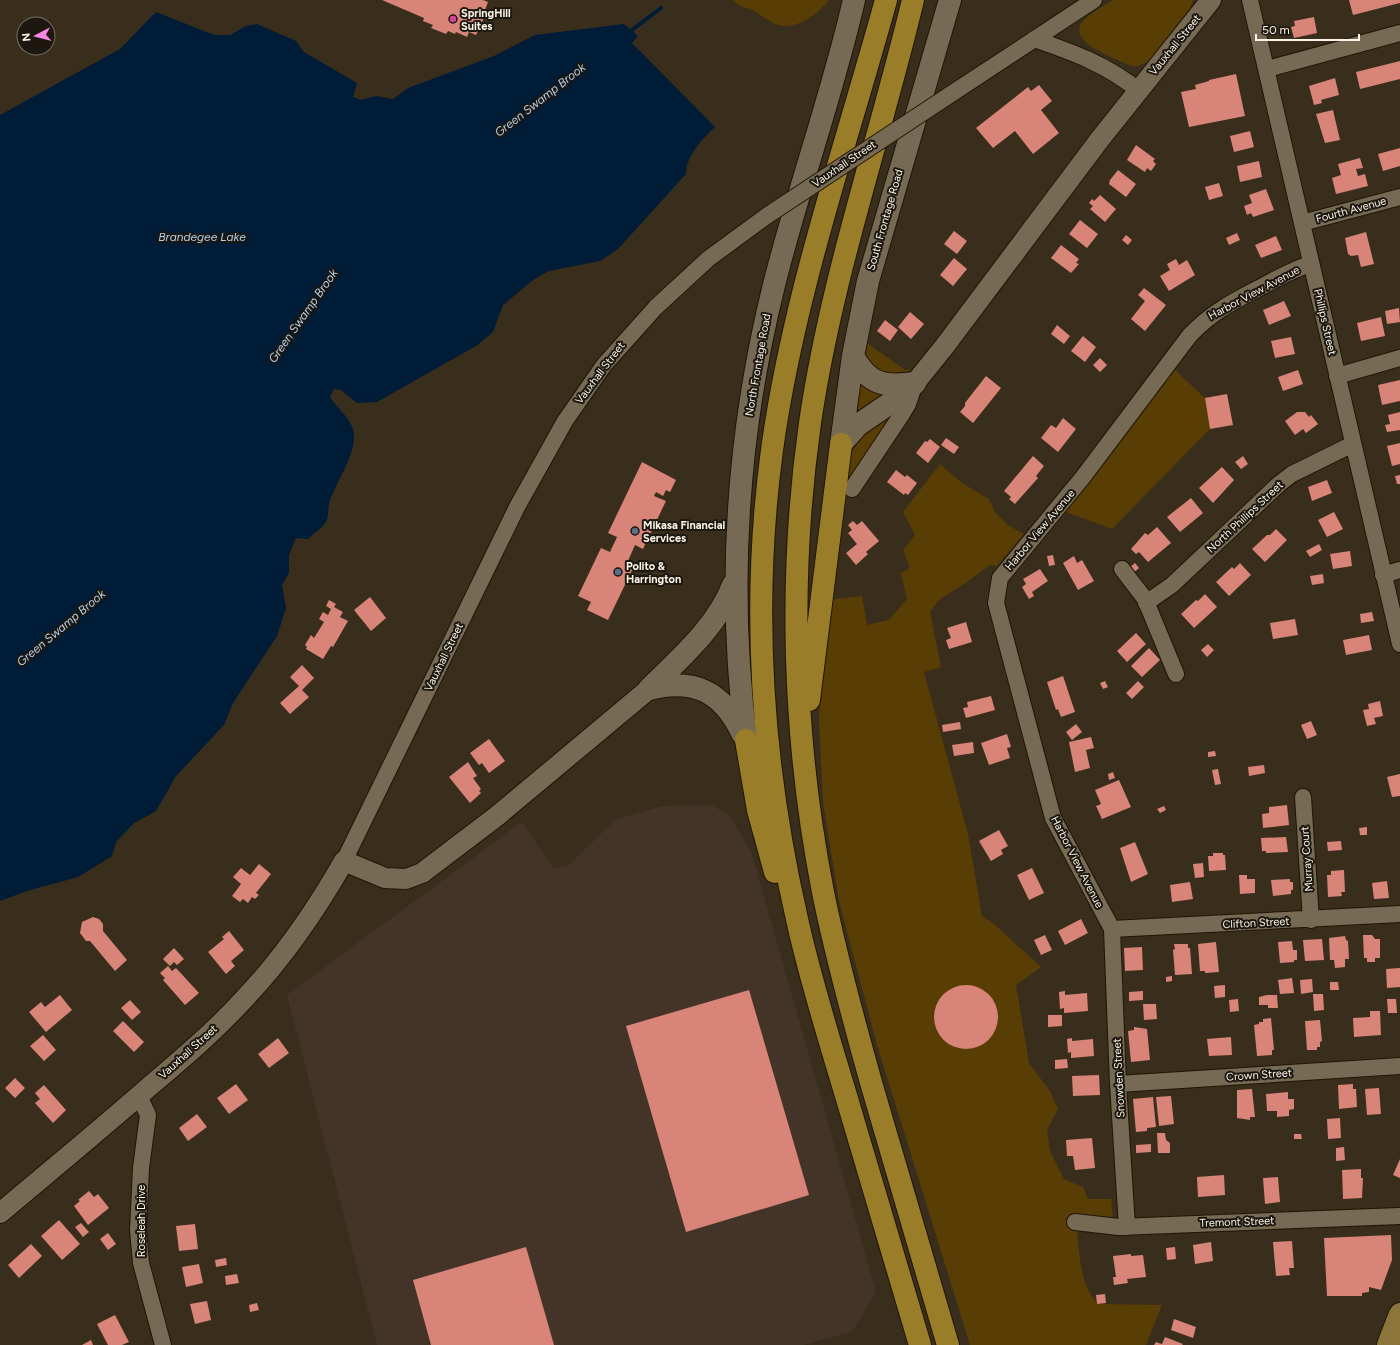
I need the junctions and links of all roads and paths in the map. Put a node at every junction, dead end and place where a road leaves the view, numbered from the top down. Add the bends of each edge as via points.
1 (854, 0) edge
2 (886, 0) edge
3 (913, 0) edge
4 (950, 0) edge
5 (1094, 0) edge
6 (1211, 0) edge
7 (1250, 0) edge
8 (1400, 34) edge
9 (1034, 39) junction
10 (1266, 70) junction
11 (1139, 91) junction
12 (1400, 197) edge
13 (1302, 223) junction
14 (1312, 264) junction
15 (853, 356) junction
16 (1400, 358) edge
17 (1337, 376) junction
18 (915, 383) junction
19 (841, 444) junction
20 (1353, 444) junction
21 (852, 489) dead end
22 (1122, 570) dead end
23 (1400, 570) edge
24 (1383, 575) junction
25 (736, 577) junction
26 (1146, 603) junction
27 (1400, 644) edge
28 (1176, 674) dead end
29 (649, 689) junction
30 (746, 740) junction
31 (803, 751) junction
32 (1303, 798) dead end
33 (344, 861) junction
34 (1400, 914) edge
35 (1311, 920) junction
36 (799, 928) junction
37 (1112, 929) junction
38 (1400, 1066) edge
39 (1118, 1084) junction
40 (139, 1096) junction
41 (0, 1213) edge
42 (1400, 1216) edge
43 (1075, 1222) dead end
44 (1127, 1226) junction
45 (1400, 1314) edge
46 (163, 1345) edge
47 (920, 1345) edge
48 (948, 1345) edge
49 (1388, 1345) edge

1 - 25 main road, North Frontage Road via 765,321 743,461
2 - 36 highway via 796,324 778,412 768,488 762,590 764,692 776,804 789,886
3 - 31 highway via 839,275 810,426 797,600 798,688
4 - 15 main road, South Frontage Road via 872,267
5 - 9 street, Vauxhall Street
6 - 11 street, Vauxhall Street
7 - 10 street, Phillips Street
8 - 10 street
9 - 11 street via 1102,65
9 - 33 street, Vauxhall Street, bridge via 768,215 708,259 656,306 604,366 565,421 522,497
10 - 13 street, Phillips Street
11 - 18 street, Vauxhall Street
12 - 13 street, Fourth Avenue
13 - 14 street, Phillips Street
14 - 17 street, Phillips Street
14 - 37 street, Harbor View Avenue via 1296,268 1205,319 1190,335 1083,477 1000,578 996,603 1053,818
15 - 18 main road via 863,371 880,383
15 - 19 main road, South Frontage Road
16 - 17 street
17 - 20 street, Phillips Street
18 - 19 main road via 858,425
18 - 21 street, Vauxhall Street via 908,404
19 - 31 highway
20 - 24 street, Phillips Street
20 - 26 street, North Phillips Street via 1292,474 1172,585
22 - 26 street
23 - 24 street
24 - 27 street, Phillips Street
25 - 29 main road via 718,615
25 - 30 main road, North Frontage Road via 737,642
26 - 28 street
29 - 30 main road via 682,685 709,692 720,699 727,708
29 - 33 street via 497,816 422,873 406,879 385,878
30 - 36 highway via 755,796 768,850 781,889
31 - 48 highway via 815,850 835,949 863,1055
32 - 35 street, Murray Court
33 - 40 street, Vauxhall Street via 320,902 260,981 203,1040
34 - 35 street, Clifton Street
35 - 37 street, Clifton Street
36 - 47 highway
37 - 39 street, Snowden Street
38 - 39 street, Crown Street
39 - 44 street, Snowden Street
40 - 41 street, Vauxhall Street
40 - 46 street, Roseleah Drive via 148,1115 141,1168 138,1230 141,1263
42 - 44 street, Tremont Street
43 - 44 street, Tremont Street
45 - 49 main road

